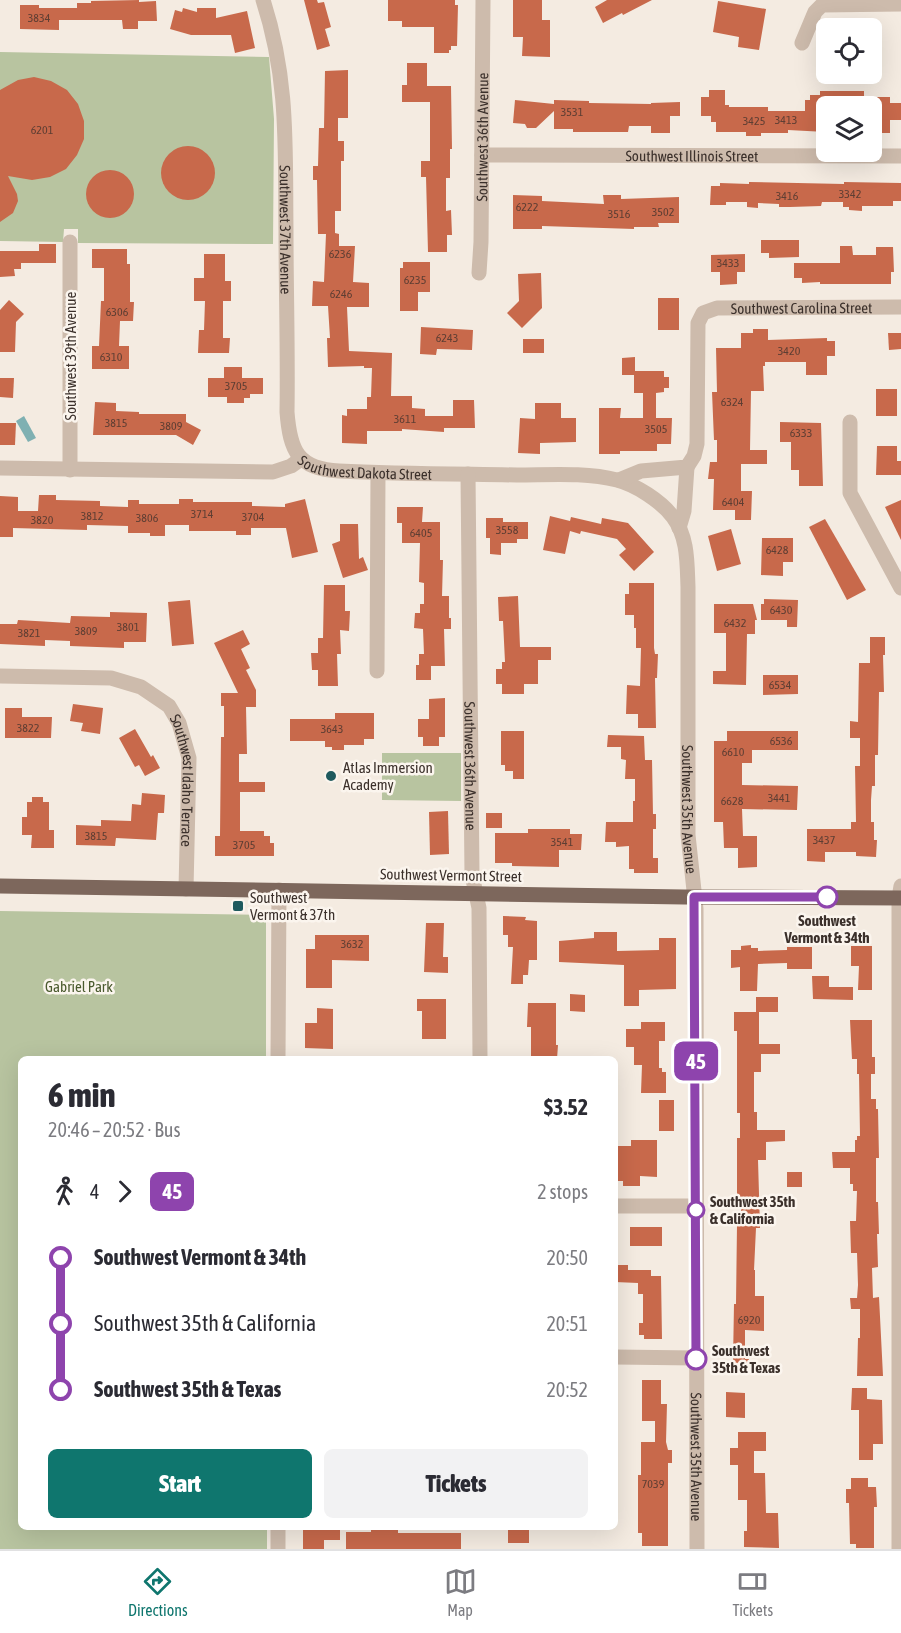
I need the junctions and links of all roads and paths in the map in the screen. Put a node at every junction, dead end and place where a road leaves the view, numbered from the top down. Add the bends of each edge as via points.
1 (263, 0) edge
2 (483, 0) edge
3 (901, 4) edge
4 (802, 43) dead end
5 (482, 155) junction
6 (901, 156) edge
7 (70, 242) dead end
8 (479, 273) dead end
9 (901, 307) edge
10 (703, 313) joint
11 (850, 422) dead end
12 (301, 459) junction
13 (687, 467) junction
14 (0, 468) edge
15 (70, 470) junction
16 (378, 473) junction
17 (468, 474) junction
18 (619, 480) junction
19 (679, 528) junction
20 (901, 588) edge
21 (376, 671) dead end
22 (0, 676) edge
23 (0, 886) edge
24 (186, 889) junction
25 (279, 890) junction
26 (476, 894) junction
27 (900, 894) edge
28 (694, 897) junction
29 (278, 1056) edge
30 (480, 1056) edge
31 (618, 1206) edge
32 (696, 1206) junction
33 (618, 1357) edge
34 (696, 1358) junction
35 (278, 1530) edge
36 (278, 1549) edge
37 (697, 1549) edge
38 (899, 1549) edge

1 - 12 street, Southwest 37th Avenue via 284,97 287,412 292,447
2 - 5 street, Southwest 36th Avenue
3 - 4 street via 822,5
5 - 6 street, Southwest Illinois Street
5 - 8 street, Southwest 36th Avenue
7 - 15 street, Southwest 39th Avenue
9 - 10 street, Southwest Carolina Street via 717,308
10 - 13 street, Southwest 35th Avenue via 697,330 697,444
11 - 20 street via 850,493
12 - 15 street, Southwest Dakota Street via 273,472
12 - 16 street, Southwest Dakota Street via 330,471
13 - 18 street via 641,471
13 - 19 street, Southwest 35th Avenue
14 - 15 street, Southwest Dakota Street
16 - 17 street, Southwest Dakota Street
16 - 21 street
17 - 18 street, Southwest Dakota Street
17 - 26 street, Southwest 36th Avenue via 472,875
18 - 19 street, Southwest Dakota Street via 664,508
19 - 28 street, Southwest 35th Avenue via 687,562 688,835
22 - 24 street, Southwest Idaho Terrace via 111,678 141,687 169,706 179,723 189,758
23 - 24 main road, Southwest Vermont Street
24 - 25 main road, Southwest Vermont Street
25 - 26 main road, Southwest Vermont Street
25 - 29 street
26 - 28 main road, Southwest Vermont Street
26 - 30 street, Southwest 36th Avenue
27 - 28 main road, Southwest Vermont Street
27 - 38 street
28 - 32 street, Southwest 35th Avenue
31 - 32 street
32 - 34 street, Southwest 35th Avenue
33 - 34 street
34 - 37 street, Southwest 35th Avenue
35 - 36 street

